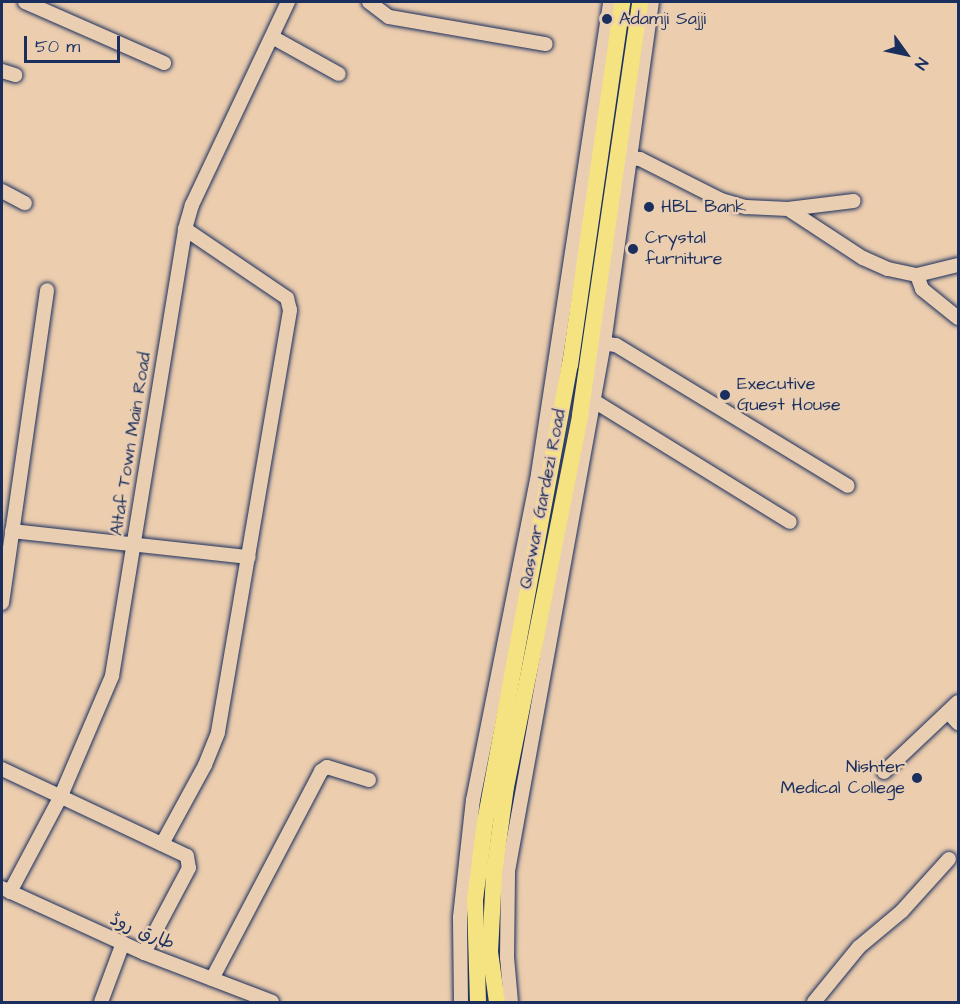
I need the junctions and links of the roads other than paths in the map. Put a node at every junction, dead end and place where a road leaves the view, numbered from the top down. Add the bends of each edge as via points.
1 (25, 2) edge
2 (288, 2) edge
3 (369, 2) edge
4 (610, 2) edge
5 (622, 2) edge
6 (640, 2) edge
7 (652, 2) edge
8 (273, 38) junction
9 (546, 44) dead end
10 (164, 63) dead end
11 (2, 71) edge
12 (339, 74) dead end
13 (15, 75) dead end
14 (629, 158) junction
15 (621, 180) junction
16 (2, 191) edge
17 (855, 201) dead end
18 (25, 203) dead end
19 (788, 209) junction
20 (185, 228) junction
21 (958, 266) edge
22 (917, 275) junction
23 (47, 290) dead end
24 (958, 318) edge
25 (598, 342) junction
26 (563, 365) junction
27 (594, 401) junction
28 (545, 475) junction
29 (848, 486) dead end
30 (790, 522) dead end
31 (12, 531) junction
32 (134, 544) junction
33 (249, 557) junction
34 (2, 603) edge
35 (958, 702) edge
36 (948, 712) junction
37 (958, 723) edge
38 (2, 769) edge
39 (884, 772) dead end
40 (369, 780) dead end
41 (60, 798) junction
42 (162, 844) junction
43 (949, 859) dead end
44 (6, 890) edge
45 (123, 943) junction
46 (507, 947) junction
47 (490, 952) junction
48 (144, 953) junction
49 (212, 979) junction
50 (101, 1002) edge
51 (272, 1002) edge
52 (461, 1002) edge
53 (478, 1002) edge
54 (497, 1002) edge
55 (511, 1002) edge
56 (814, 1002) edge

1 - 10 street
2 - 8 street, Altaf Town Main Road
3 - 9 street via 389,17
4 - 26 street
5 - 26 main road
6 - 15 main road, Qaswar Gardezi Road
7 - 14 street
8 - 12 street
8 - 20 street, Altaf Town Main Road via 192,205
11 - 13 street
14 - 15 street
14 - 19 street via 640,159 721,200 747,207
15 - 25 main road, Qaswar Gardezi Road
16 - 18 street
17 - 19 street
19 - 22 street via 863,258
20 - 32 street, Altaf Town Main Road
20 - 33 street via 287,298 289,305
21 - 22 street
22 - 24 street via 922,289
23 - 31 street
25 - 27 street
25 - 29 street via 616,345
25 - 47 main road, Qaswar Gardezi Road via 506,787 494,873
26 - 28 main road
27 - 30 street
27 - 46 street via 520,793 508,871
28 - 52 street via 465,858 460,917
28 - 53 main road via 475,900
31 - 32 street
31 - 34 street
32 - 33 street
32 - 41 street, Altaf Town Main Road via 112,676
33 - 42 street via 218,732 205,765
35 - 36 street
36 - 37 street
36 - 39 street
38 - 41 street
40 - 49 street via 327,767 321,771
41 - 42 street
41 - 44 street, Altaf Town Main Road
42 - 48 street via 190,861
43 - 56 street via 902,910 859,947
44 - 45 street, طارق روڈ
45 - 48 street, طارق روڈ
45 - 50 street
46 - 47 street
46 - 55 street
47 - 54 main road, Qaswar Gardezi Road
48 - 49 street, طارق روڈ
49 - 51 street, طارق روڈ

